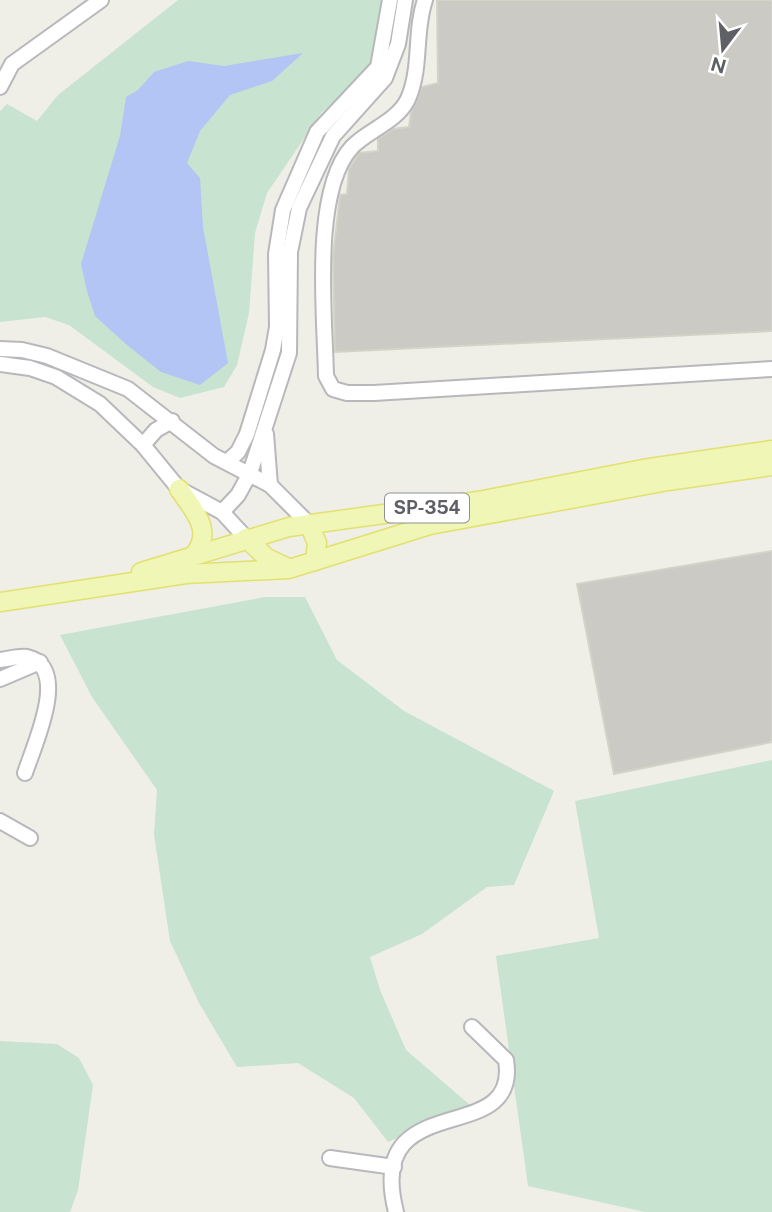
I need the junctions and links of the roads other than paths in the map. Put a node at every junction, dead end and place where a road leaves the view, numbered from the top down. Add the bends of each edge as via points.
1 (101, 0) edge
2 (390, 0) edge
3 (405, 0) edge
4 (425, 0) edge
5 (0, 87) edge
6 (0, 349) edge
7 (0, 364) edge
8 (772, 369) edge
9 (267, 420) junction
10 (172, 421) junction
11 (143, 445) junction
12 (772, 450) edge
13 (227, 462) junction
14 (772, 466) edge
15 (250, 473) junction
16 (270, 485) junction
17 (179, 489) junction
18 (222, 512) junction
19 (309, 524) junction
20 (246, 538) junction
21 (194, 555) junction
22 (315, 562) junction
23 (289, 569) junction
24 (88, 588) junction
25 (0, 601) edge
26 (0, 660) edge
27 (40, 662) junction
28 (0, 679) edge
29 (25, 773) dead end
30 (0, 821) edge
31 (30, 838) dead end
32 (472, 1027) dead end
33 (330, 1158) dead end
34 (394, 1167) junction
35 (396, 1212) edge

1 - 5 street via 12,64
2 - 13 street via 378,67 317,132 283,211 276,254 277,327 258,404 242,445
3 - 9 street via 398,44 385,78 333,136 299,208 290,252 289,353
4 - 8 street via 417,72 407,102 352,147 337,173 324,226 326,376 332,389 374,393
6 - 10 street via 47,356 102,376 146,400
7 - 11 street via 30,368 79,389
9 - 15 street
9 - 16 street
10 - 11 street
10 - 13 street
11 - 17 street
12 - 19 main road, SP-354 via 478,501
13 - 15 street
14 - 22 main road, SP-354 via 430,525
15 - 16 street
15 - 18 street
16 - 19 street
17 - 18 street
17 - 21 main road via 204,532
18 - 20 street
19 - 20 main road, SP-354
19 - 22 main road via 317,543
20 - 21 main road, SP-354
20 - 23 main road via 267,558
21 - 24 main road, SP-354
22 - 23 main road, SP-354
23 - 24 main road, SP-354 via 204,572
24 - 25 main road, SP-354
26 - 27 street via 25,656
27 - 28 street
27 - 29 street via 50,689
30 - 31 street
32 - 34 street via 506,1060 507,1087 500,1100 417,1131 395,1154
33 - 34 street
34 - 35 street via 391,1194

